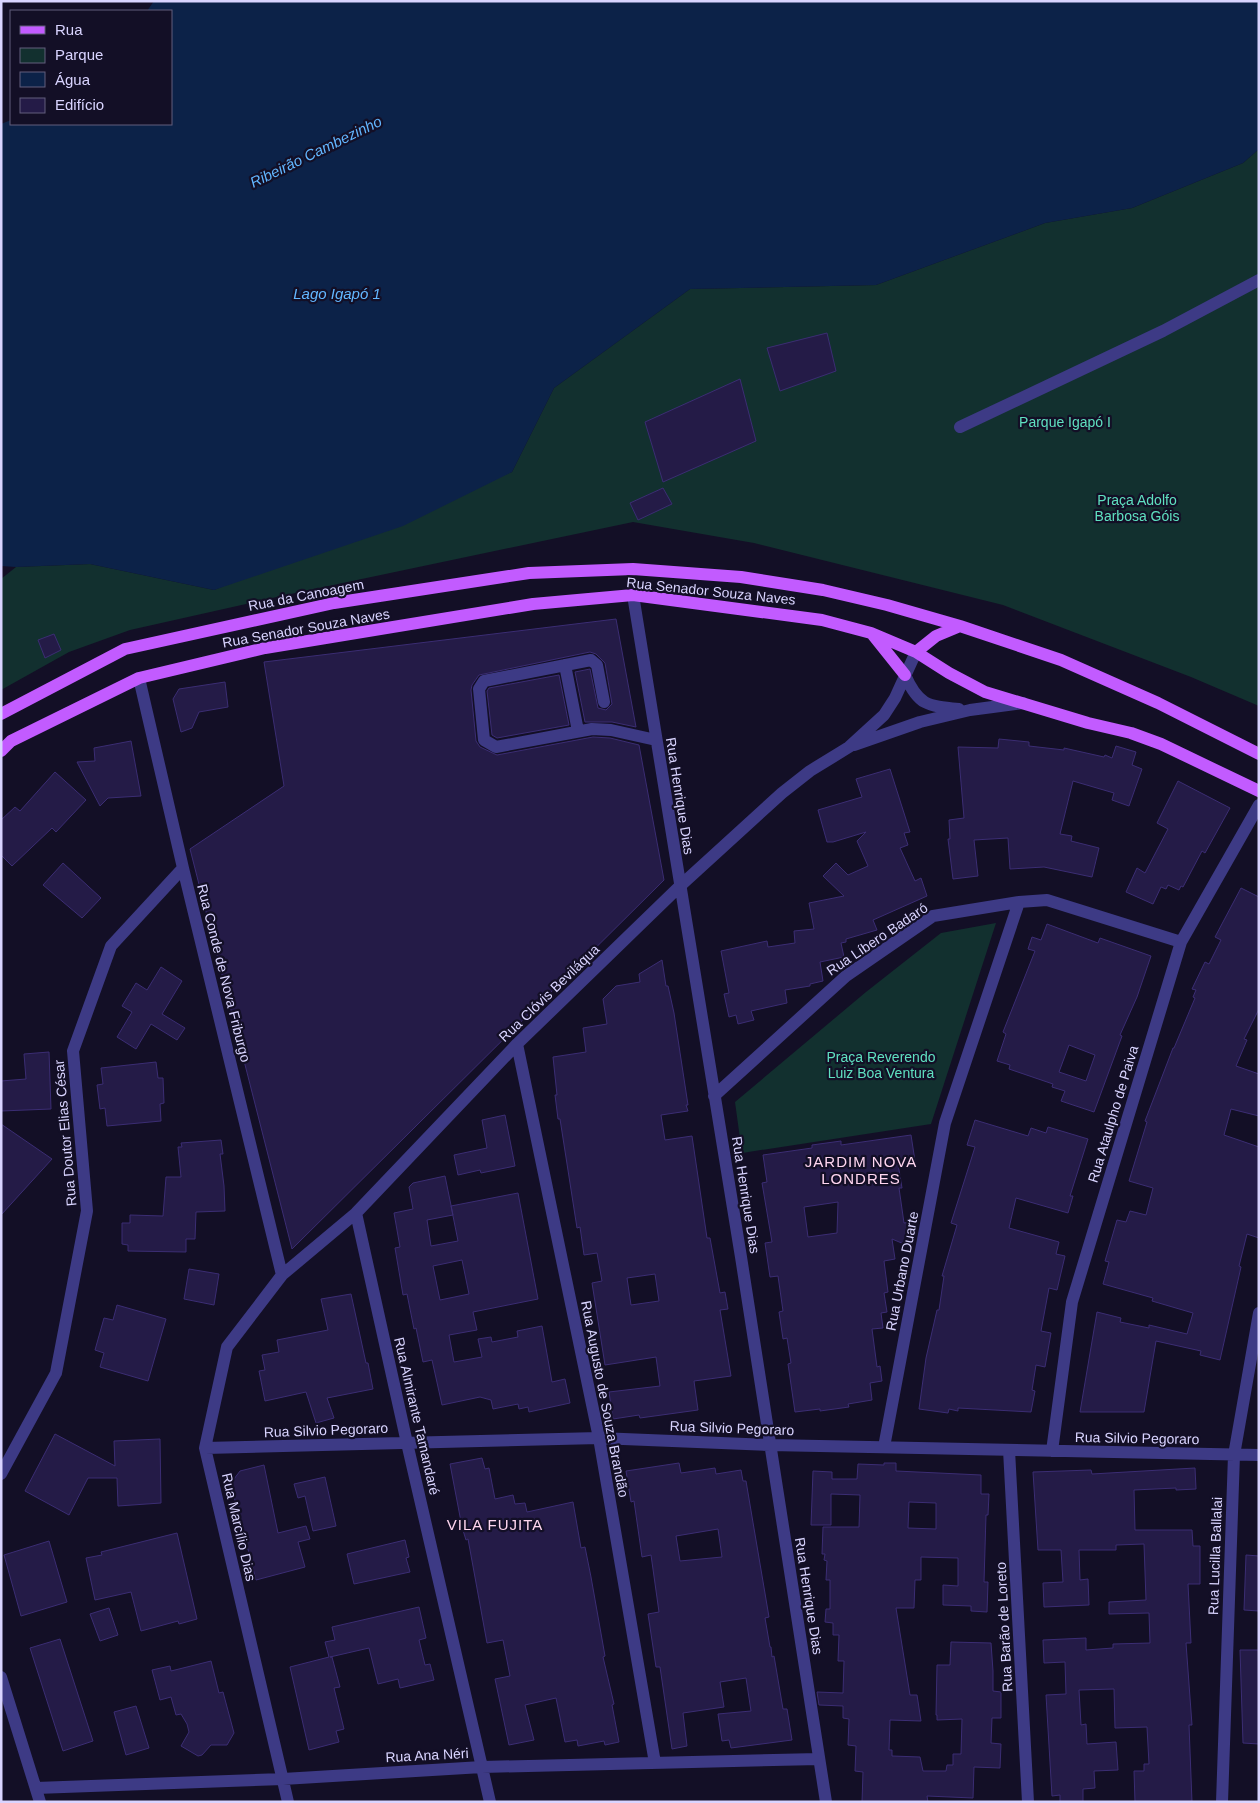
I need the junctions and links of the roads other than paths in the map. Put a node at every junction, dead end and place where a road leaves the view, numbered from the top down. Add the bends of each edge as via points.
1 (1259, 280) edge
2 (960, 428) dead end
3 (633, 595) junction
4 (960, 626) junction
5 (871, 633) junction
6 (916, 652) junction
7 (565, 665) junction
8 (905, 675) junction
9 (139, 678) junction
10 (604, 702) dead end
11 (1023, 703) junction
12 (970, 710) junction
13 (1, 714) edge
14 (578, 731) junction
15 (656, 740) junction
16 (849, 747) junction
17 (1, 751) edge
18 (1259, 754) edge
19 (1259, 791) edge
20 (1259, 805) edge
21 (183, 868) junction
22 (680, 886) junction
23 (1019, 902) junction
24 (1181, 942) junction
25 (517, 1044) junction
26 (714, 1096) junction
27 (356, 1213) junction
28 (282, 1275) junction
29 (1259, 1313) edge
30 (599, 1438) junction
31 (407, 1442) junction
32 (770, 1445) junction
33 (884, 1447) junction
34 (205, 1448) junction
35 (1009, 1450) junction
36 (1052, 1451) junction
37 (1234, 1455) junction
38 (1259, 1456) edge
39 (1, 1474) edge
40 (1, 1677) edge
41 (819, 1759) junction
42 (655, 1762) junction
43 (482, 1767) junction
44 (283, 1779) junction
45 (36, 1788) junction
46 (40, 1802) edge
47 (288, 1802) edge
48 (490, 1802) edge
49 (826, 1802) edge
50 (1028, 1802) edge
51 (1222, 1802) edge

1 - 2 street via 1163,331
3 - 5 main road, Rua Senador Souza Naves via 822,620
3 - 9 main road, Rua Senador Souza Naves via 533,604 265,648
3 - 15 street, Rua Henrique Dias
4 - 6 main road via 942,632
4 - 13 main road, Rua da Canoagem via 823,590 741,577 633,569 529,573 334,603 125,649
4 - 18 main road, Rua da Canoagem via 1061,660 1158,703
5 - 6 main road, Rua Senador Souza Naves
5 - 8 main road
6 - 8 street, Rua Clóvis Beviláqua
6 - 11 main road, Rua Senador Souza Naves via 985,692
7 - 10 street via 595,662
7 - 14 street
7 - 14 street via 484,681 479,689 484,740 496,746
8 - 12 street via 920,700 935,707
8 - 16 street, Rua Clóvis Beviláqua via 884,715
9 - 17 main road, Rua Senador Souza Naves via 11,741
9 - 21 street, Rua Conde de Nova Friburgo
11 - 12 street, Rua Clóvis Beviláqua
11 - 19 main road, Rua Senador Souza Naves via 1161,744
12 - 16 street, Rua Clóvis Beviláqua via 920,722
14 - 15 street via 610,730
15 - 22 street, Rua Henrique Dias
16 - 22 street, Rua Clóvis Beviláqua via 782,793
20 - 24 street, Rua Ataulpho de Paiva
21 - 28 street, Rua Conde de Nova Friburgo
21 - 39 street, Rua Doutor Elias César via 111,946 73,1052 87,1211 56,1373
22 - 25 street, Rua Clóvis Beviláqua
22 - 26 street, Rua Henrique Dias
23 - 24 street, Rua Líbero Badaró via 1047,900
23 - 26 street, Rua Líbero Badaró via 933,916 846,976
23 - 33 street, Rua Urbano Duarte via 945,1123
24 - 36 street, Rua Ataulpho de Paiva via 1072,1302
25 - 27 street, Rua Clóvis Beviláqua
25 - 30 street, Rua Augusto de Souza Brandão
26 - 32 street, Rua Henrique Dias
27 - 28 street, Rua Clóvis Beviláqua
27 - 31 street, Rua Almirante Tamandaré
28 - 34 street, Rua Marcílio Dias via 227,1346
29 - 37 street, Rua Lucilla Ballalai
30 - 31 street, Rua Silvio Pegoraro
30 - 32 street, Rua Silvio Pegoraro
30 - 42 street, Rua Augusto de Souza Brandão
31 - 34 street, Rua Silvio Pegoraro
31 - 43 street, Rua Almirante Tamandaré
32 - 33 street, Rua Silvio Pegoraro
32 - 41 street, Rua Henrique Dias
33 - 35 street, Rua Silvio Pegoraro
34 - 44 street, Rua Marcílio Dias
35 - 36 street, Rua Silvio Pegoraro
35 - 50 street, Rua Barão de Loreto
36 - 37 street, Rua Silvio Pegoraro
37 - 38 street, Rua Silvio Pegoraro
37 - 51 street, Rua Lucilla Ballalai
40 - 45 street
41 - 42 street, Rua Ana Néri
41 - 49 street, Rua Henrique Dias
42 - 43 street, Rua Ana Néri
43 - 44 street, Rua Ana Néri
43 - 48 street, Rua Almirante Tamandaré
44 - 45 street, Rua Ana Néri
44 - 47 street, Rua Marcílio Dias
45 - 46 street

